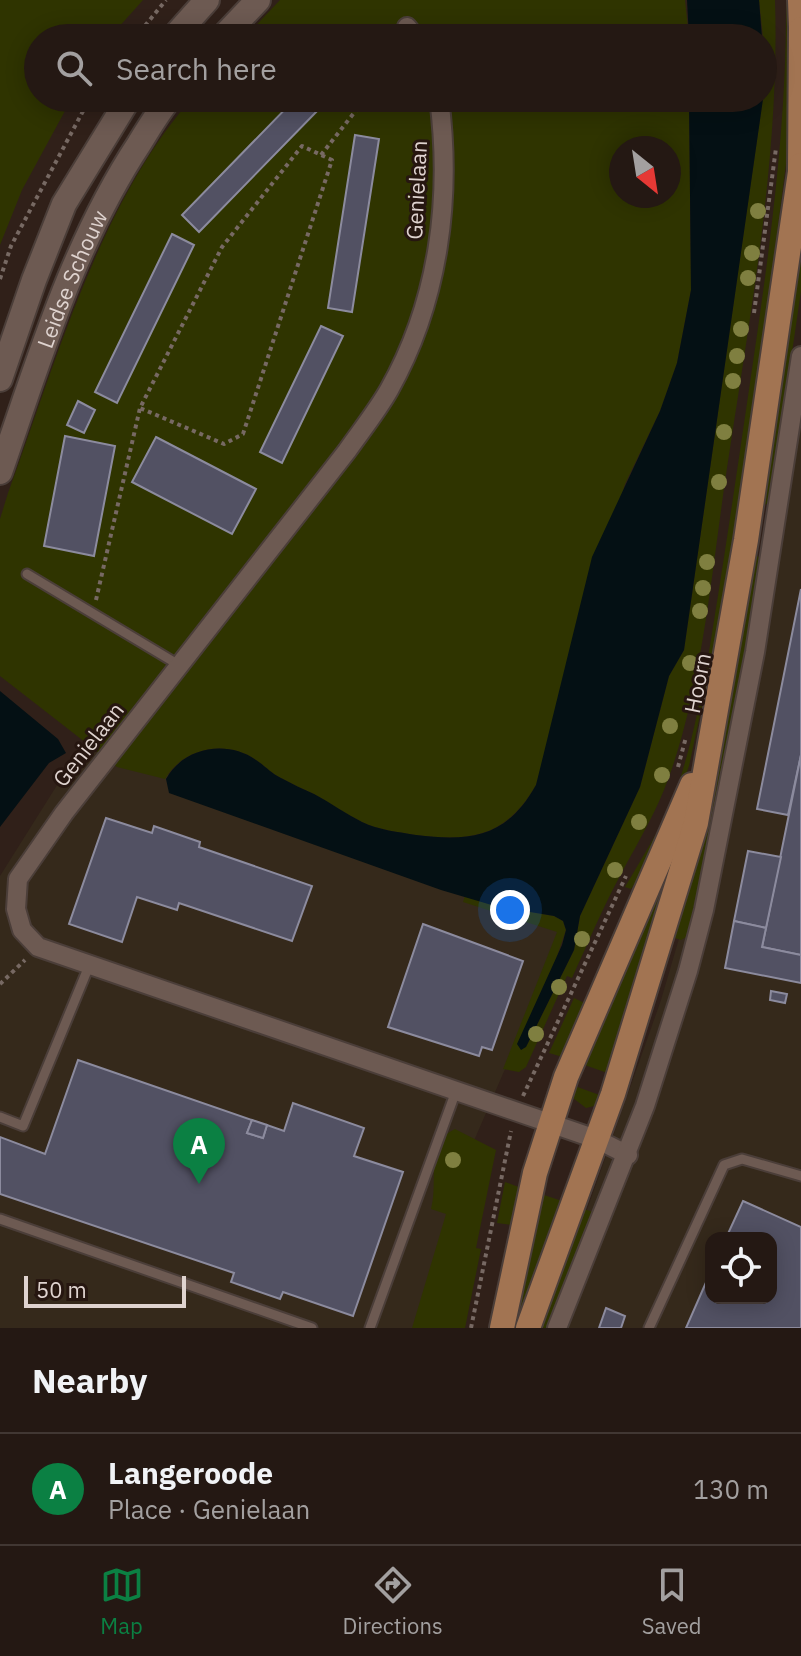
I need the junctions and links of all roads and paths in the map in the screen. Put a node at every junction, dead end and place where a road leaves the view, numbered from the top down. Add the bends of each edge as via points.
1 (166, 0) edge
2 (207, 0) edge
3 (258, 0) edge
4 (800, 0) edge
5 (146, 24) edge
6 (186, 24) edge
7 (235, 24) edge
8 (801, 28) edge
9 (83, 112) edge
10 (120, 112) edge
11 (161, 112) edge
12 (355, 112) edge
13 (441, 112) edge
14 (777, 142) dead end
15 (321, 155) junction
16 (800, 167) edge
17 (797, 212) edge
18 (0, 279) edge
19 (753, 322) dead end
20 (801, 356) edge
21 (0, 379) edge
22 (797, 405) edge
23 (140, 408) junction
24 (0, 472) edge
25 (27, 574) dead end
26 (93, 614) junction
27 (179, 665) junction
28 (698, 739) junction
29 (675, 775) dead end
30 (631, 867) dead end
31 (38, 947) junction
32 (89, 966) junction
33 (0, 984) edge
34 (456, 1091) junction
35 (516, 1112) junction
36 (0, 1117) edge
37 (550, 1123) junction
38 (596, 1139) junction
39 (628, 1155) junction
40 (801, 1176) edge
41 (0, 1219) edge
42 (312, 1328) edge
43 (370, 1328) edge
44 (471, 1328) edge
45 (502, 1328) edge
46 (528, 1328) edge
47 (557, 1328) edge
48 (649, 1328) edge

1 - 5 path
2 - 6 street
3 - 7 street
4 - 8 main road, Hoorn
8 - 16 main road, Hoorn
9 - 18 path via 11,246
10 - 21 street, Leidse Schouw via 64,204
11 - 24 street, Leidse Schouw via 91,229
12 - 15 path
13 - 27 street, Genielaan via 445,198 438,250 411,343 389,390
14 - 19 path
15 - 23 path via 302,146 222,247
15 - 23 path via 332,160 243,434 224,444
16 - 17 main road, Hoorn
17 - 28 main road, Hoorn via 746,540
20 - 22 street
22 - 39 street via 704,910
23 - 26 path
25 - 26 lane
26 - 27 lane
27 - 31 street, Genielaan via 18,879 19,920
28 - 29 path, Hoorn
28 - 37 main road, Hoorn
28 - 38 main road, Hoorn via 696,823
30 - 35 path
31 - 32 street
31 - 33 path
32 - 34 street
32 - 36 lane via 23,1126
34 - 35 street
34 - 43 lane
35 - 37 street
35 - 44 path
37 - 38 street
37 - 45 main road, Hoorn
38 - 39 street
38 - 46 main road, Hoorn
39 - 47 street
40 - 48 lane via 742,1159 724,1165
41 - 42 lane

